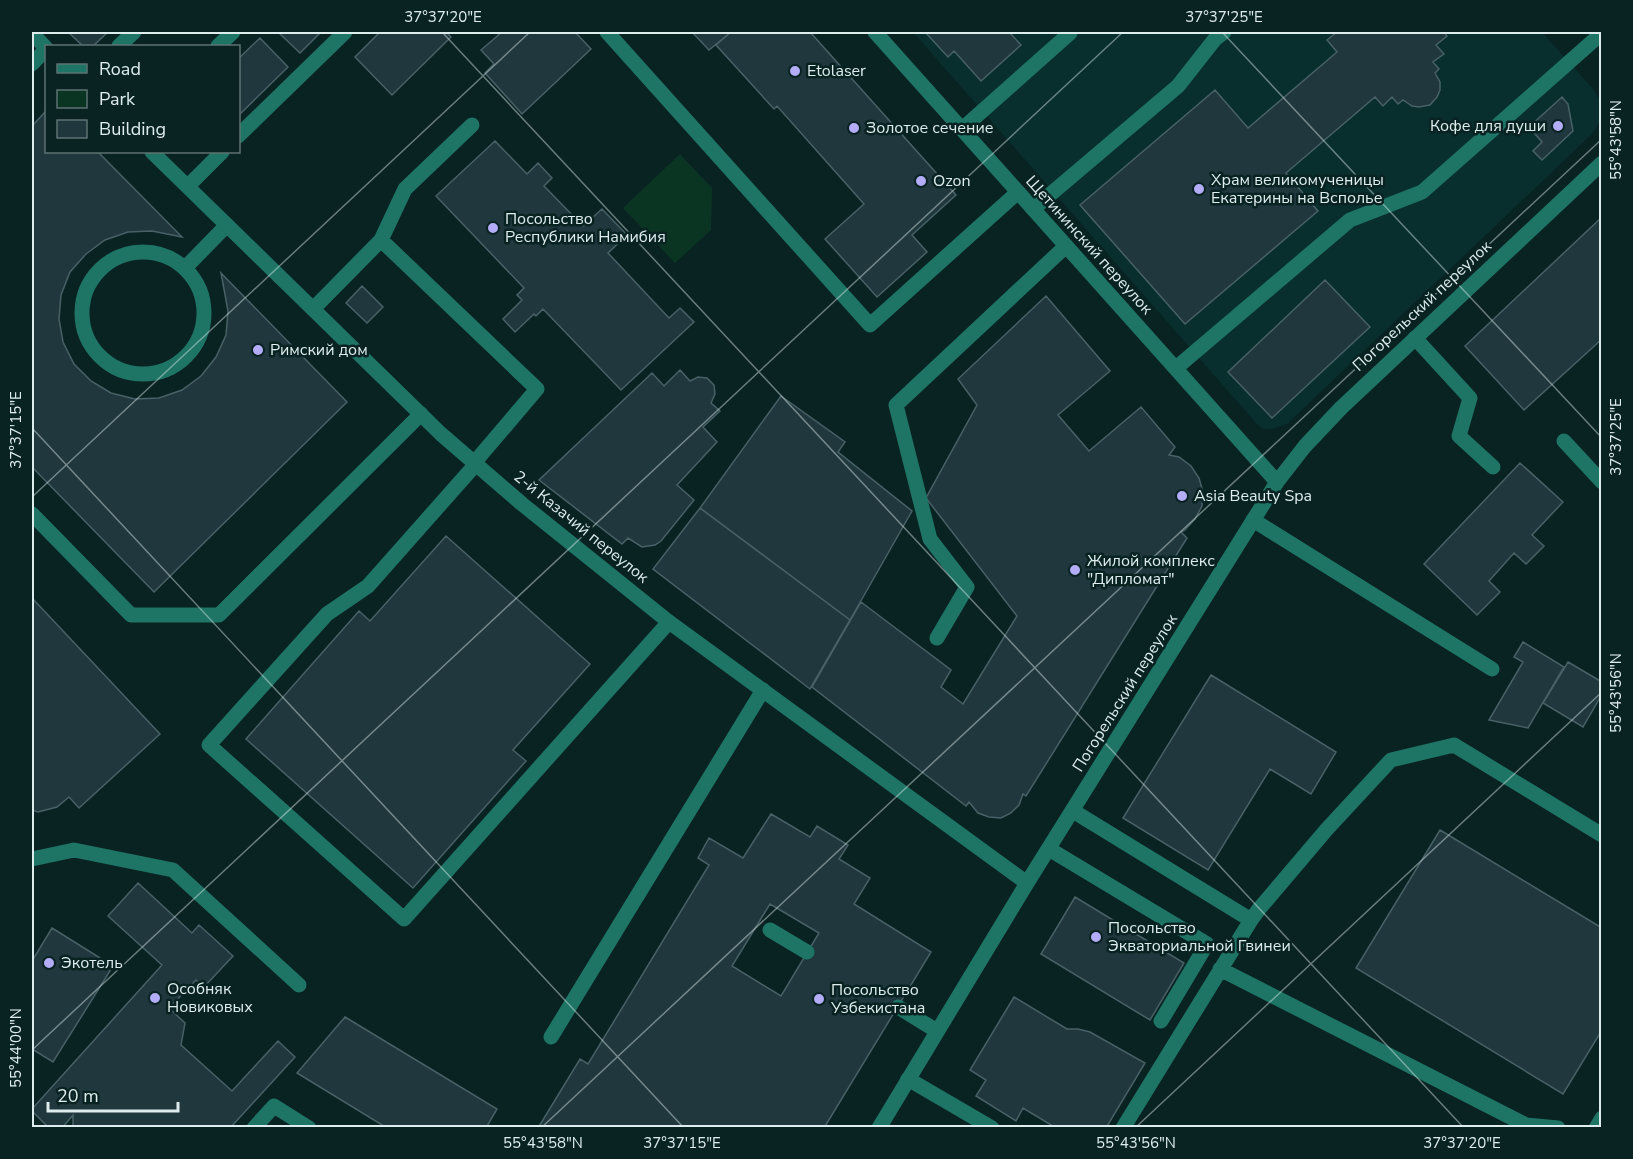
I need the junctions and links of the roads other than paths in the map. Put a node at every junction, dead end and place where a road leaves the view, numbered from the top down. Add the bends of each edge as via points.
1 (134, 32) edge
2 (233, 32) edge
3 (345, 32) edge
4 (607, 32) edge
5 (875, 32) edge
6 (1069, 32) edge
7 (1224, 32) edge
8 (32, 33) edge
9 (1602, 33) edge
10 (120, 45) edge
11 (219, 45) edge
12 (45, 47) edge
13 (45, 49) edge
14 (32, 64) edge
15 (472, 125) dead end
16 (962, 129) junction
17 (240, 134) edge
18 (153, 153) edge
19 (221, 153) edge
20 (1602, 163) edge
21 (188, 186) junction
22 (1018, 192) junction
23 (1033, 208) junction
24 (227, 225) junction
25 (381, 240) junction
26 (1066, 246) junction
27 (185, 268) junction
28 (313, 309) junction
29 (1415, 338) junction
30 (1176, 369) junction
31 (421, 414) junction
32 (1564, 441) dead end
33 (475, 464) junction
34 (1492, 467) dead end
35 (1277, 482) junction
36 (1602, 482) edge
37 (32, 514) edge
38 (1253, 520) junction
39 (669, 621) junction
40 (937, 638) dead end
41 (1492, 669) dead end
42 (763, 690) junction
43 (1073, 810) junction
44 (1602, 835) edge
45 (1049, 849) junction
46 (32, 859) edge
47 (1027, 883) junction
48 (1251, 920) junction
49 (770, 930) dead end
50 (807, 952) dead end
51 (1220, 969) junction
52 (299, 985) dead end
53 (898, 1007) dead end
54 (1161, 1022) dead end
55 (937, 1031) junction
56 (551, 1037) dead end
57 (908, 1079) junction
58 (1602, 1118) edge
59 (254, 1128) edge
60 (309, 1128) edge
61 (879, 1128) edge
62 (992, 1128) edge
63 (1123, 1128) edge
64 (1558, 1128) edge
65 (1596, 1128) edge

1 - 10 street
2 - 11 street
3 - 17 street
4 - 22 street via 870,325
5 - 16 street, Щетининский переулок
6 - 16 street
7 - 23 street via 1178,86
8 - 12 street
9 - 30 street via 1422,192 1350,220
13 - 14 street
15 - 25 street via 405,189
16 - 22 street, Щетининский переулок
18 - 21 street, 2-й Казачий переулок
19 - 21 street
20 - 29 street, Погорельский переулок
21 - 24 street, 2-й Казачий переулок
22 - 23 street, Щетининский переулок
23 - 26 street, Щетининский переулок
24 - 27 street
24 - 28 street, 2-й Казачий переулок
25 - 28 street
25 - 33 street via 537,389
26 - 30 street, Щетининский переулок
26 - 40 street via 897,405 930,539 968,588
27 - 27 street via 170,257 132,252 98,271 82,305 89,342 100,357 135,374 172,367 188,355 199,339 204,321 197,284
28 - 31 street, 2-й Казачий переулок
29 - 34 street via 1470,398 1459,436
29 - 35 street, Погорельский переулок via 1341,408
30 - 35 street, Щетининский переулок
31 - 33 street, 2-й Казачий переулок
31 - 37 street via 219,615 131,615
32 - 36 street
33 - 39 street, 2-й Казачий переулок
33 - 39 street via 368,586 327,614 209,745 404,919
35 - 38 street, Погорельский переулок
38 - 41 street
38 - 43 street, Погорельский переулок
39 - 42 street, 2-й Казачий переулок
42 - 47 street, 2-й Казачий переулок
42 - 56 street
43 - 45 street, Погорельский переулок
43 - 48 street
44 - 48 street via 1454,745 1391,760
45 - 47 street, Погорельский переулок
45 - 54 street via 1207,944
46 - 52 street via 74,850 173,870
47 - 55 street, Погорельский переулок
48 - 51 street
49 - 50 street
51 - 63 street
51 - 64 street via 1526,1125
53 - 55 street
55 - 57 street, Погорельский переулок
57 - 61 street, Погорельский переулок
57 - 62 street
58 - 65 street
59 - 60 street via 273,1106

